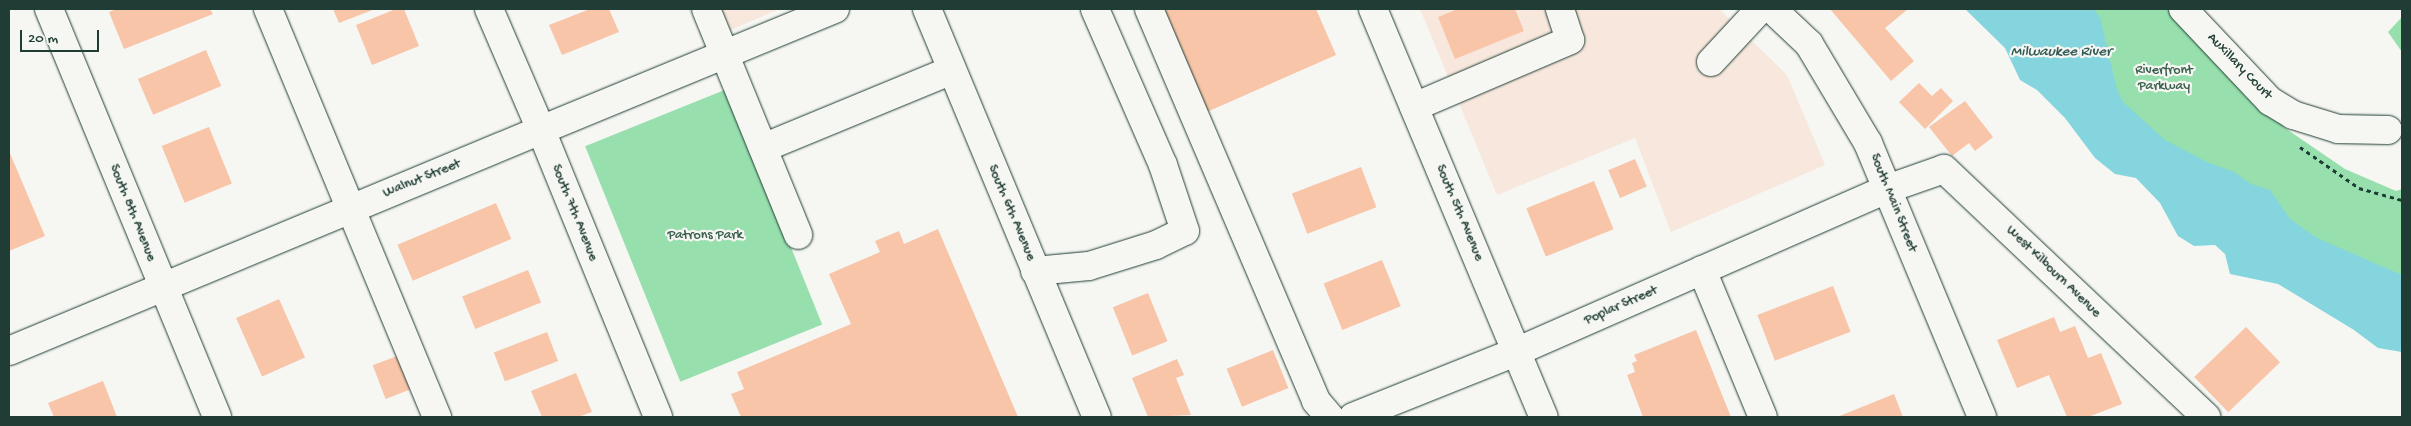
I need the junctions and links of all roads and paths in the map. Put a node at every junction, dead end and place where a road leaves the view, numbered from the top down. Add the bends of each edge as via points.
1 (49, 9) edge
2 (268, 9) edge
3 (489, 9) edge
4 (706, 9) edge
5 (835, 9) edge
6 (926, 9) edge
7 (1095, 9) edge
8 (1149, 9) edge
9 (1560, 9) edge
10 (1760, 9) edge
11 (1772, 9) edge
12 (2183, 9) edge
13 (1381, 11) edge
14 (725, 54) junction
15 (1711, 62) dead end
16 (952, 70) junction
17 (1414, 107) junction
18 (540, 130) junction
19 (2388, 130) dead end
20 (763, 148) junction
21 (1887, 188) junction
22 (350, 208) junction
23 (798, 235) dead end
24 (1702, 270) junction
25 (1036, 271) junction
26 (162, 286) junction
27 (9, 351) edge
28 (1518, 351) junction
29 (217, 417) edge
30 (437, 417) edge
31 (658, 417) edge
32 (1097, 417) edge
33 (1330, 417) edge
34 (1353, 417) edge
35 (1544, 417) edge
36 (1763, 417) edge
37 (1982, 417) edge
38 (2206, 417) edge

1 - 26 street, South 8th Avenue
2 - 22 street
3 - 18 street, South 7th Avenue
4 - 14 street
5 - 14 street, Walnut Street
6 - 16 street, South 6th Avenue
7 - 25 street via 1163,165 1185,231 1156,245 1089,266
8 - 33 street via 1316,401
9 - 17 street via 1570,40
10 - 15 street
11 - 21 street, South Main Street via 1809,44 1868,143
12 - 19 street, Auxillary Court via 2270,101 2293,116 2338,129
13 - 17 street, South 5th Avenue
14 - 18 street, Walnut Street
14 - 20 street
16 - 20 street
16 - 25 street, South 6th Avenue
17 - 28 street, South 5th Avenue
18 - 22 street, Walnut Street
18 - 31 street, South 7th Avenue
20 - 23 street
21 - 24 street, Poplar Street
21 - 37 street, South Main Street
21 - 38 street, West Kilbourn Avenue via 1944,169
22 - 26 street, Walnut Street
22 - 30 street
24 - 28 street, Poplar Street
24 - 36 street
25 - 32 street, South 6th Avenue
26 - 27 street, Walnut Street
26 - 29 street, South 8th Avenue
28 - 34 street, Poplar Street
28 - 35 street, South 5th Avenue

